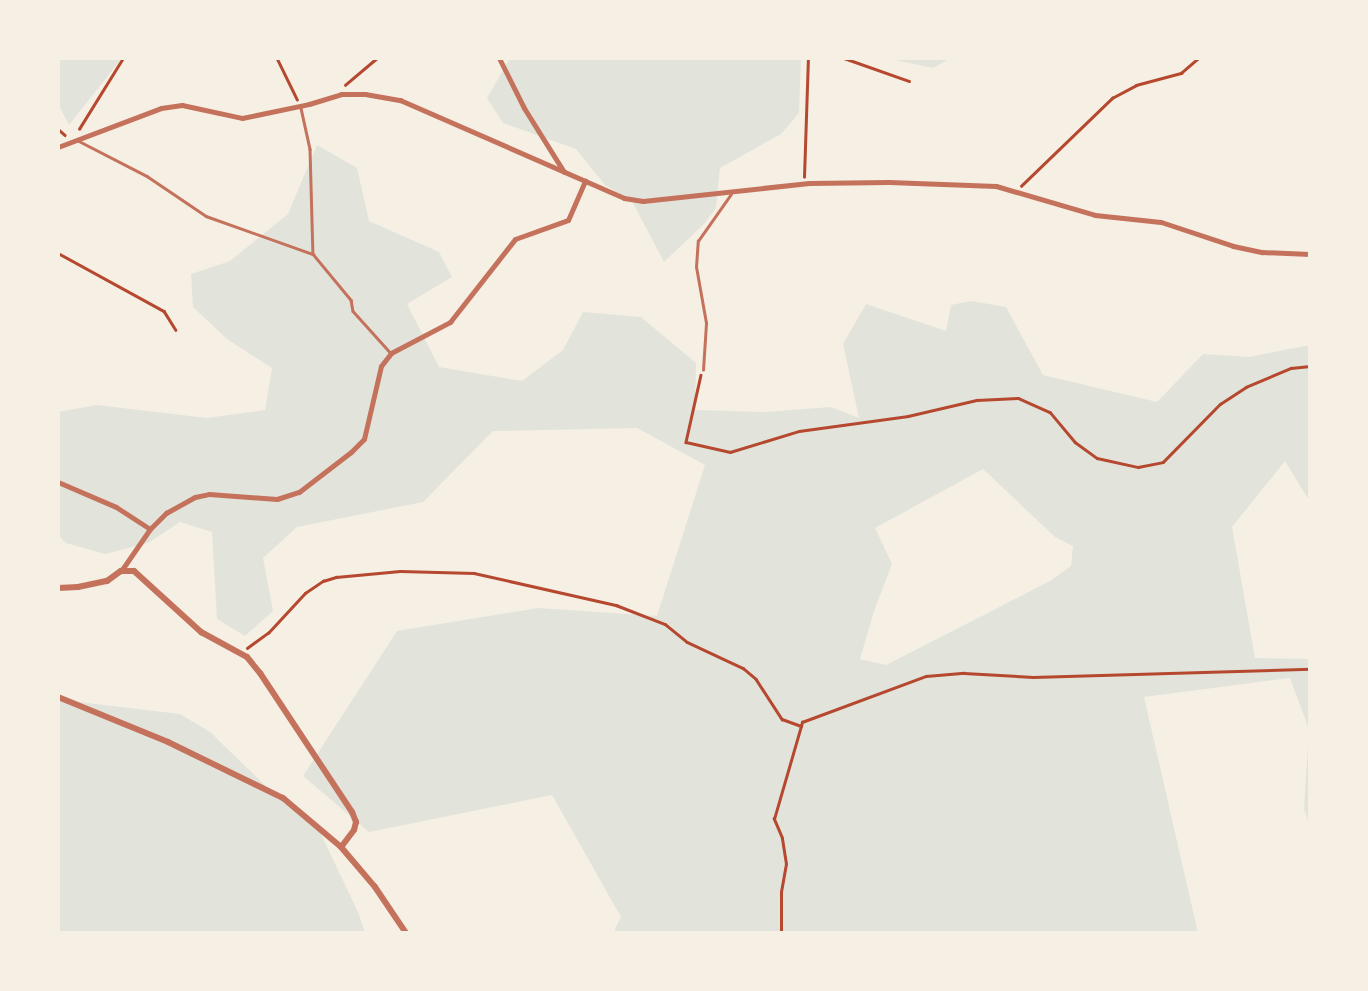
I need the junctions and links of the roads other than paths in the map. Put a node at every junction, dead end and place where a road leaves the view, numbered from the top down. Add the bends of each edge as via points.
1 (499, 58) edge
2 (301, 106) junction
3 (74, 139) junction
4 (58, 147) edge
5 (564, 173) junction
6 (585, 181) junction
7 (731, 194) junction
8 (313, 254) junction
9 (1310, 254) edge
10 (391, 353) junction
11 (702, 370) road end
12 (58, 482) edge
13 (150, 529) junction
14 (121, 571) junction
15 (58, 588) edge
16 (58, 697) edge
17 (341, 847) junction
18 (405, 933) edge

1 - 5 street
2 - 3 street via 242,118 182,105 161,108
2 - 5 street via 336,95 400,100
2 - 8 lane via 310,149
3 - 4 street
3 - 8 lane via 147,176 206,216
5 - 6 street
6 - 7 street via 643,201
6 - 10 street via 568,220 515,239 450,323
7 - 9 street via 804,184 996,186 1096,215 1161,222 1233,246
7 - 11 lane via 698,242 696,267 706,323
8 - 10 lane
10 - 13 street via 381,366 364,439 299,492 276,499 195,497 166,513
12 - 13 street via 116,507
13 - 14 street
14 - 15 street via 107,581
14 - 17 street via 134,571 201,632 240,653 260,673 352,812 354,831
16 - 17 street via 249,779 283,798
17 - 18 street

